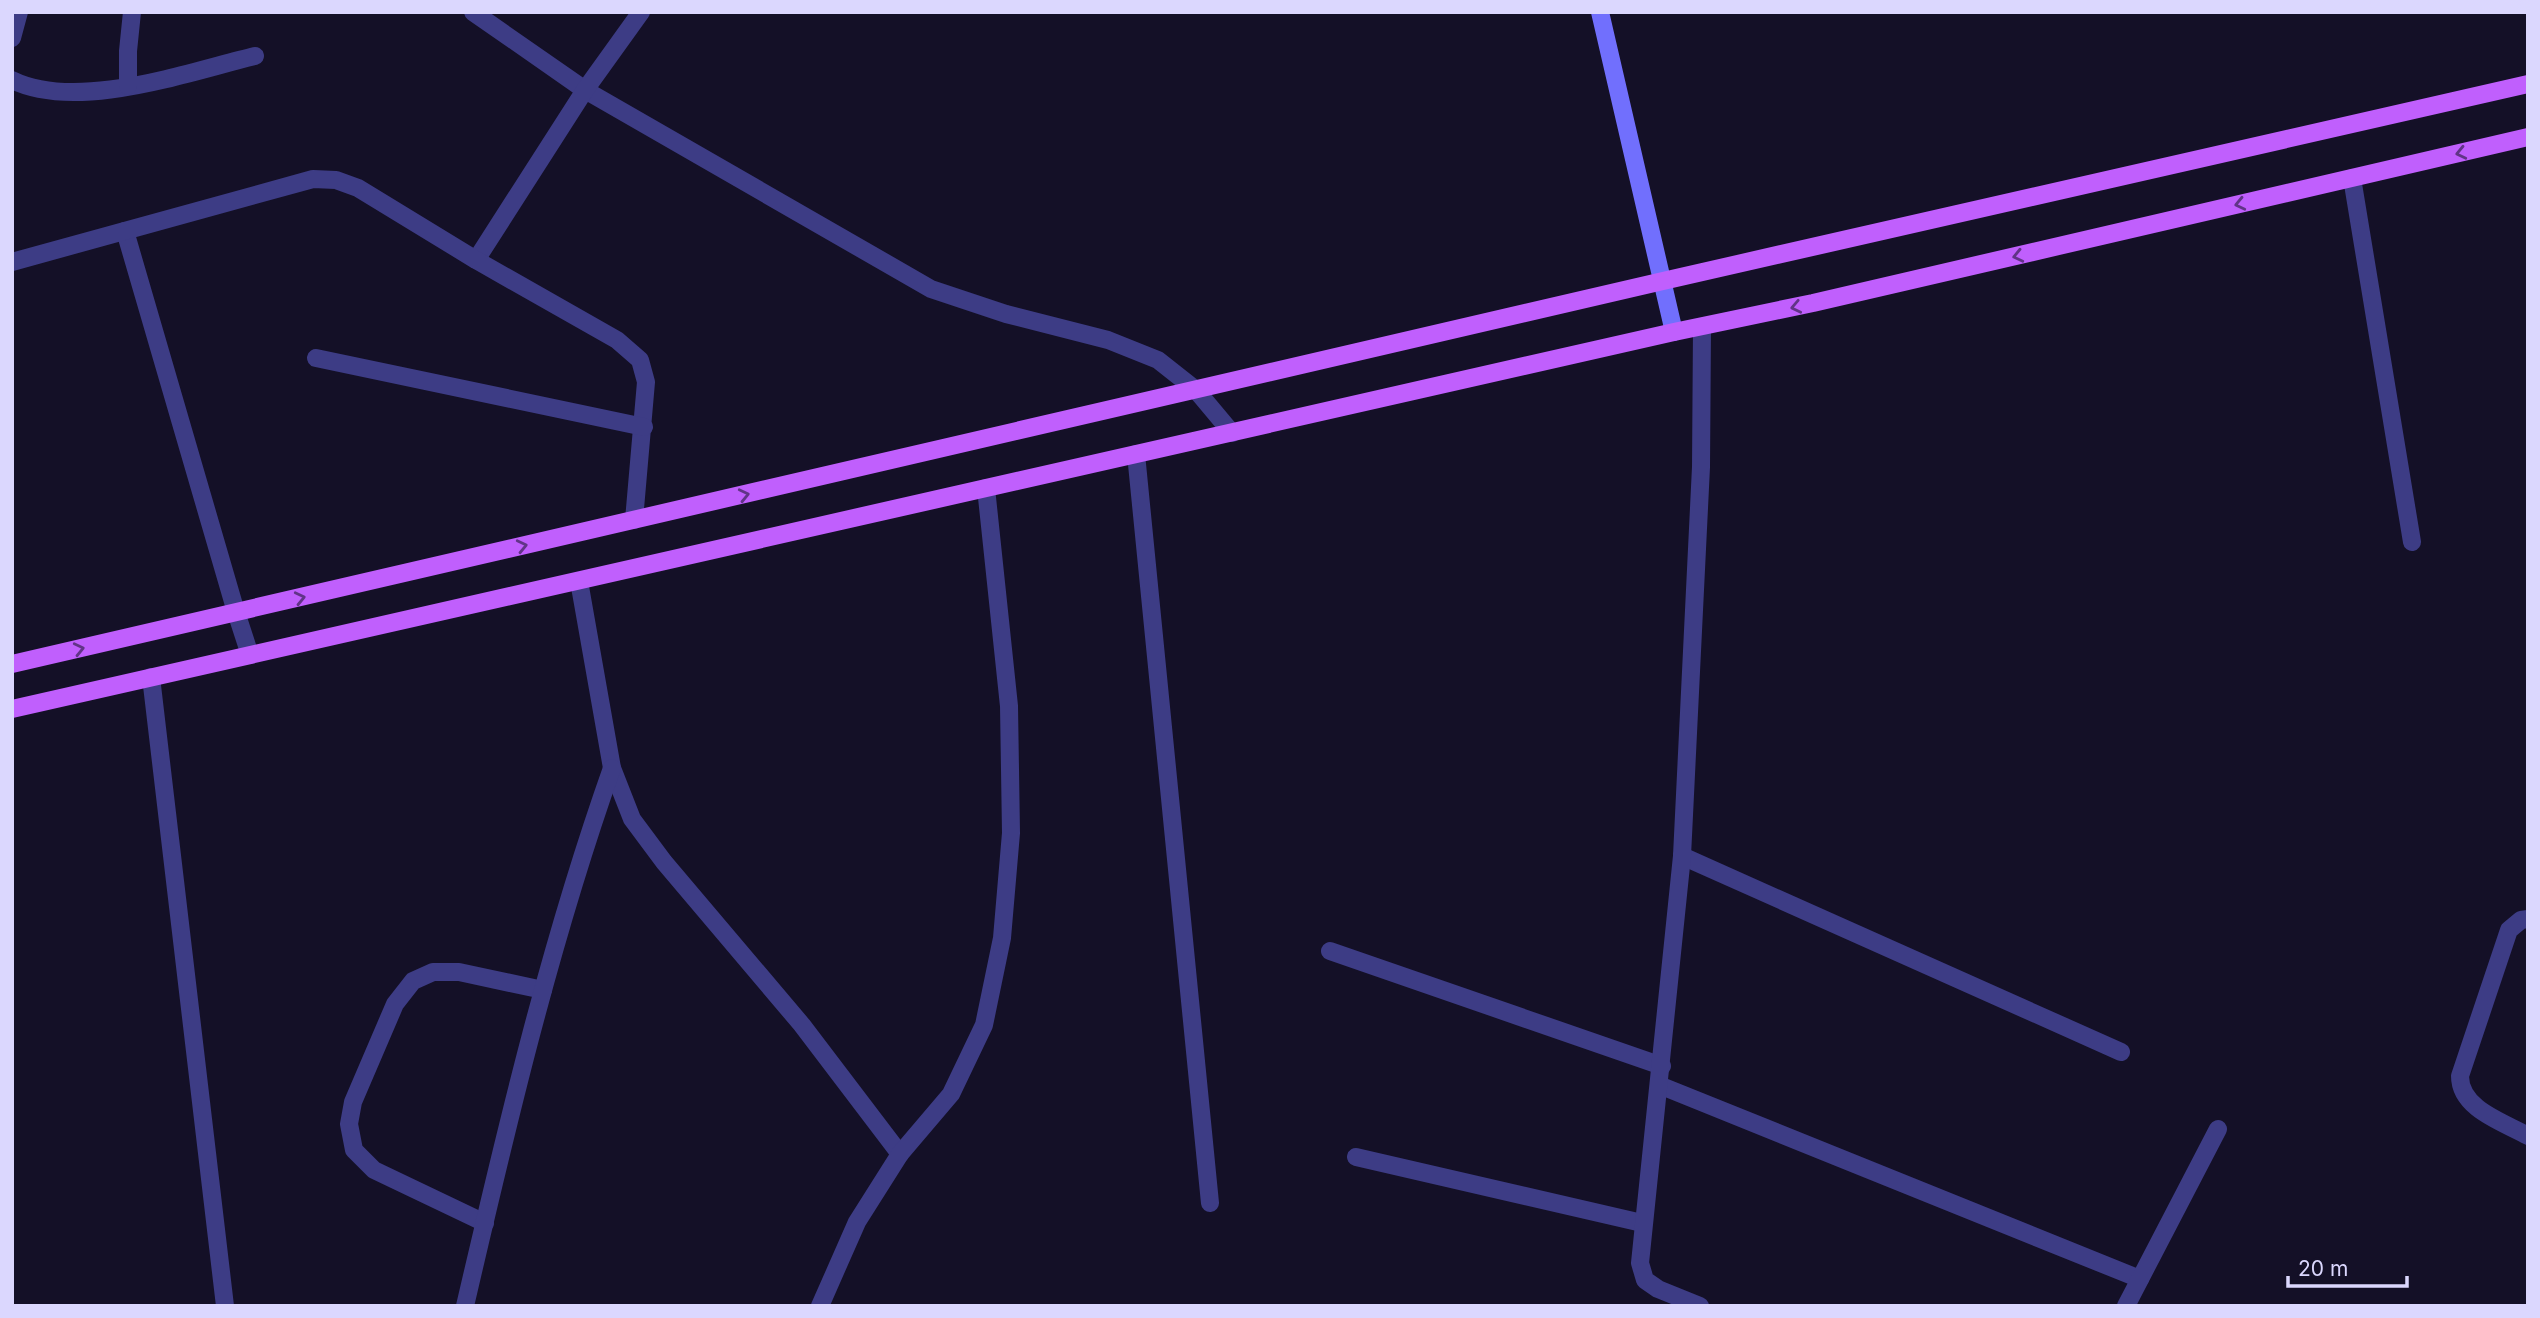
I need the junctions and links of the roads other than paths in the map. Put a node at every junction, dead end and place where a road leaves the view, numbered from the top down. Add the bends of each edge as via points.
1 (19, 12) edge
2 (132, 12) edge
3 (473, 12) edge
4 (641, 12) edge
5 (1600, 12) edge
6 (12, 38) edge
7 (255, 56) dead end
8 (12, 80) edge
9 (590, 83) junction
10 (2528, 84) edge
11 (128, 86) junction
12 (2528, 137) edge
13 (2352, 178) junction
14 (125, 231) junction
15 (476, 260) junction
16 (12, 262) edge
17 (1663, 281) junction
18 (1702, 327) junction
19 (1674, 332) junction
20 (316, 358) dead end
21 (1196, 390) junction
22 (644, 427) junction
23 (1232, 433) junction
24 (1136, 454) junction
25 (986, 488) junction
26 (634, 520) junction
27 (2412, 542) dead end
28 (579, 581) junction
29 (236, 612) junction
30 (250, 655) junction
31 (12, 664) edge
32 (150, 677) junction
33 (12, 709) edge
34 (612, 768) junction
35 (1682, 856) junction
36 (2528, 919) edge
37 (1330, 951) dead end
38 (543, 990) junction
39 (2121, 1052) dead end
40 (1662, 1066) junction
41 (1660, 1085) junction
42 (2218, 1129) dead end
43 (2528, 1136) edge
44 (900, 1154) junction
45 (1356, 1157) dead end
46 (1210, 1203) dead end
47 (485, 1223) junction
48 (1642, 1223) junction
49 (2140, 1279) junction
50 (225, 1306) edge
51 (465, 1306) edge
52 (820, 1306) edge
53 (1700, 1306) edge
54 (2126, 1306) edge

1 - 6 street
2 - 11 street
3 - 9 street
4 - 9 street
5 - 17 main road
7 - 11 street
8 - 11 street via 53,91 92,92
9 - 15 street
9 - 21 street via 931,289 1108,340 1158,360
10 - 17 main road
12 -> 13 main road
13 -> 18 main road
13 - 27 street
14 - 15 street via 313,179 336,180 358,188
14 - 16 street
14 - 29 street
15 - 22 street via 617,340 640,360 646,382
17 - 19 main road
17 - 21 main road
18 - 19 main road
18 - 35 street via 1701,467
19 - 23 main road
20 - 22 street
21 - 23 street
26 -> 21 main road
22 - 26 street
23 - 24 main road
24 - 25 main road
24 - 46 street
25 - 28 main road
25 - 44 street via 1009,706 1011,833 1002,938 979,1037 951,1094
29 -> 26 main road
28 - 30 main road
28 - 34 street
29 - 30 street
31 -> 29 main road
30 - 32 main road
32 - 33 main road
32 - 50 street
34 - 38 street via 582,852
34 - 44 street via 632,819 664,862 802,1025
35 - 39 street
35 - 40 street
36 - 43 street via 2509,930 2460,1076 2466,1100
37 - 40 street
38 - 47 street
38 - 47 street via 459,972 433,972 413,981 395,1004 353,1102 349,1124 354,1150 374,1170
40 - 41 street
41 - 48 street
41 - 49 street
42 - 49 street
44 - 52 street via 857,1222
45 - 48 street
47 - 51 street
48 - 53 street via 1640,1263 1646,1280 1658,1290
49 - 54 street

